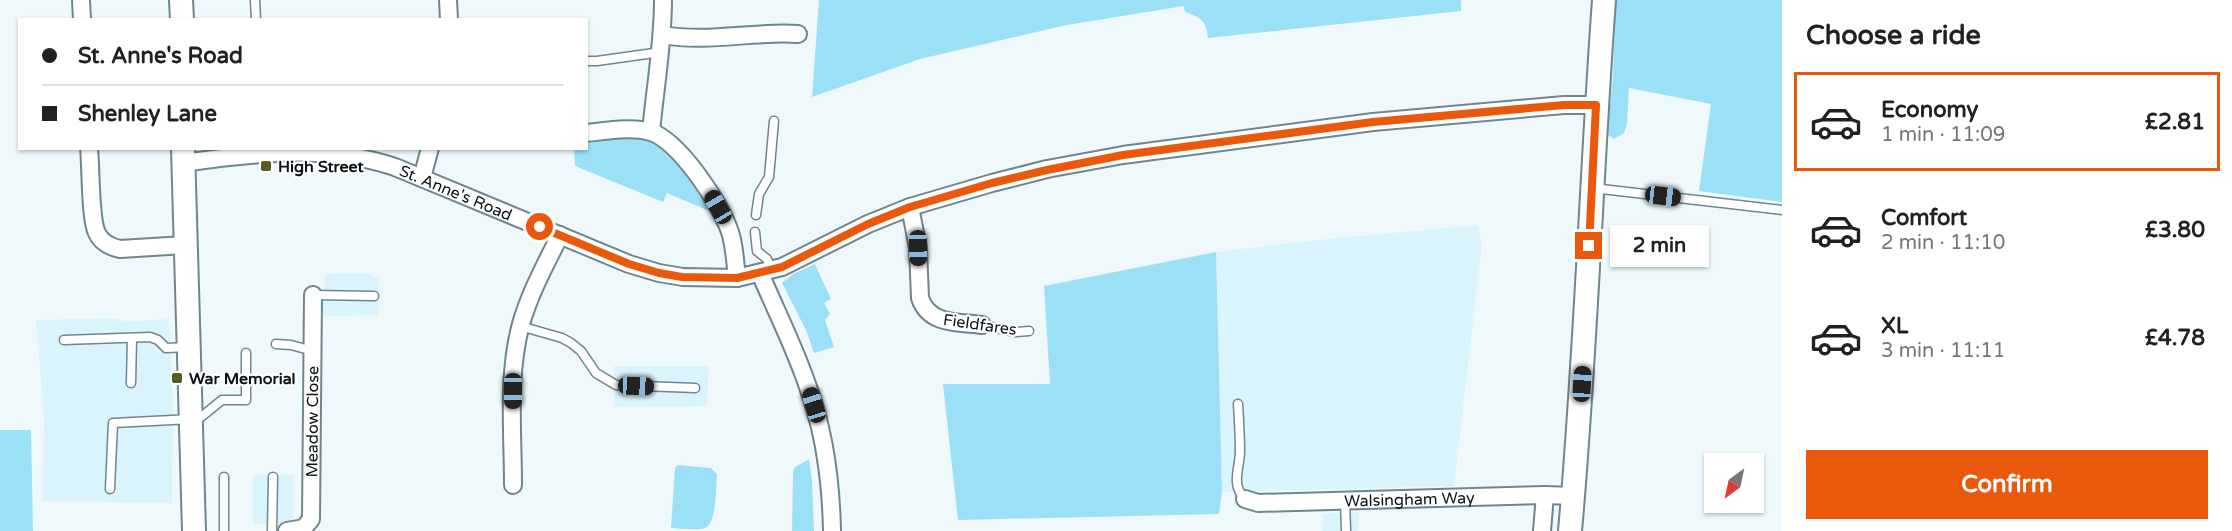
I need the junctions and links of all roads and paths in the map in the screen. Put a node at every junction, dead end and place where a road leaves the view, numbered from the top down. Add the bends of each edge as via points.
1 (81, 0) edge
2 (181, 0) edge
3 (255, 0) edge
4 (448, 0) edge
5 (663, 0) edge
6 (1604, 0) edge
7 (82, 18) edge
8 (182, 18) edge
9 (256, 18) edge
10 (449, 18) edge
11 (798, 34) dead end
12 (663, 35) junction
13 (662, 52) junction
14 (588, 60) edge
15 (1596, 105) junction
16 (774, 121) dead end
17 (651, 132) junction
18 (588, 133) edge
19 (89, 150) edge
20 (429, 150) edge
21 (336, 151) edge
22 (369, 153) edge
23 (183, 156) edge
24 (422, 178) junction
25 (1592, 188) junction
26 (910, 207) junction
27 (1782, 210) edge
28 (756, 215) dead end
29 (755, 232) dead end
30 (560, 235) junction
31 (185, 245) junction
32 (766, 272) junction
33 (737, 278) junction
34 (313, 295) joint
35 (374, 296) dead end
36 (982, 325) joint
37 (520, 326) junction
38 (1029, 330) dead end
39 (132, 338) junction
40 (64, 340) dead end
41 (276, 344) dead end
42 (188, 347) junction
43 (313, 351) junction
44 (246, 353) dead end
45 (131, 383) dead end
46 (695, 388) dead end
47 (1238, 404) dead end
48 (192, 419) junction
49 (224, 477) dead end
50 (273, 477) dead end
51 (513, 485) dead end
52 (110, 489) dead end
53 (1545, 495) junction
54 (1573, 496) junction
55 (1245, 499) joint
56 (1346, 500) junction
57 (194, 531) edge
58 (224, 531) edge
59 (272, 531) edge
60 (287, 531) edge
61 (832, 531) edge
62 (1346, 531) edge
63 (1542, 531) edge
64 (1570, 531) edge

1 - 7 street
2 - 8 main road
3 - 9 lane
4 - 10 street
5 - 12 street
6 - 15 main road
11 - 12 street via 707,38
12 - 13 street
13 - 14 lane
13 - 17 street
15 - 25 main road
15 - 26 street, St. Anne's Road via 1373,122 1123,155 992,183
16 - 28 lane via 770,177 759,194
17 - 18 street
17 - 33 street via 677,149 710,193 730,231
19 - 31 street via 94,223 100,238 120,249
20 - 24 street
21 - 22 street, St. Anne's Road
21 - 23 street, St. Anne's Road
22 - 24 street, St. Anne's Road
23 - 31 main road
24 - 30 street, St. Anne's Road
25 - 27 lane
25 - 54 main road
26 - 32 street, St. Anne's Road
26 - 36 street, Fieldfares via 922,305 931,315 946,321
29 - 32 lane via 757,251 767,259
30 - 33 street, St. Anne's Road via 659,273
30 - 37 street
31 - 42 main road
32 - 33 street, St. Anne's Road
32 - 61 street via 820,424 832,503
34 - 35 lane
34 - 43 street, Meadow Close
36 - 38 lane, Fieldfares via 1016,332
37 - 46 lane via 571,343 596,373 616,385
37 - 51 street via 513,364
39 - 40 lane
39 - 42 lane via 158,340 166,348
39 - 45 lane
41 - 43 lane
42 - 48 main road
43 - 60 street, Meadow Close via 311,519 304,528
44 - 48 lane via 246,400 222,400 201,417
47 - 55 lane via 1240,457 1236,477
48 - 52 lane via 113,423
48 - 57 main road
49 - 58 lane
50 - 59 lane
53 - 54 street, Walsingham Way
53 - 56 street, Walsingham Way
53 - 63 street
54 - 64 main road
55 - 56 street, Walsingham Way via 1258,503
56 - 62 lane

